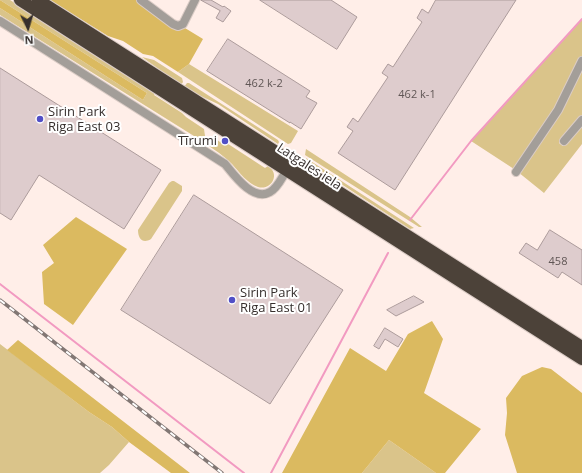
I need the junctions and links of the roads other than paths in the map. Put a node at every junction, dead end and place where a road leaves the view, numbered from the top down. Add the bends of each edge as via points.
1 (20, 0) edge
2 (38, 0) edge
3 (140, 0) edge
4 (195, 0) edge
5 (0, 21) edge
6 (582, 61) edge
7 (582, 120) edge
8 (564, 141) dead end
9 (290, 166) junction
10 (516, 172) dead end
11 (582, 347) edge
12 (582, 359) edge

1 - 9 highway, Latgales iela
2 - 9 highway, Latgales iela
3 - 4 street via 178,26 183,24
5 - 9 street via 225,164 242,184 257,193 263,195 271,192
6 - 10 street via 558,110
7 - 8 street
9 - 11 highway, Latgales iela
9 - 12 highway, Latgales iela

